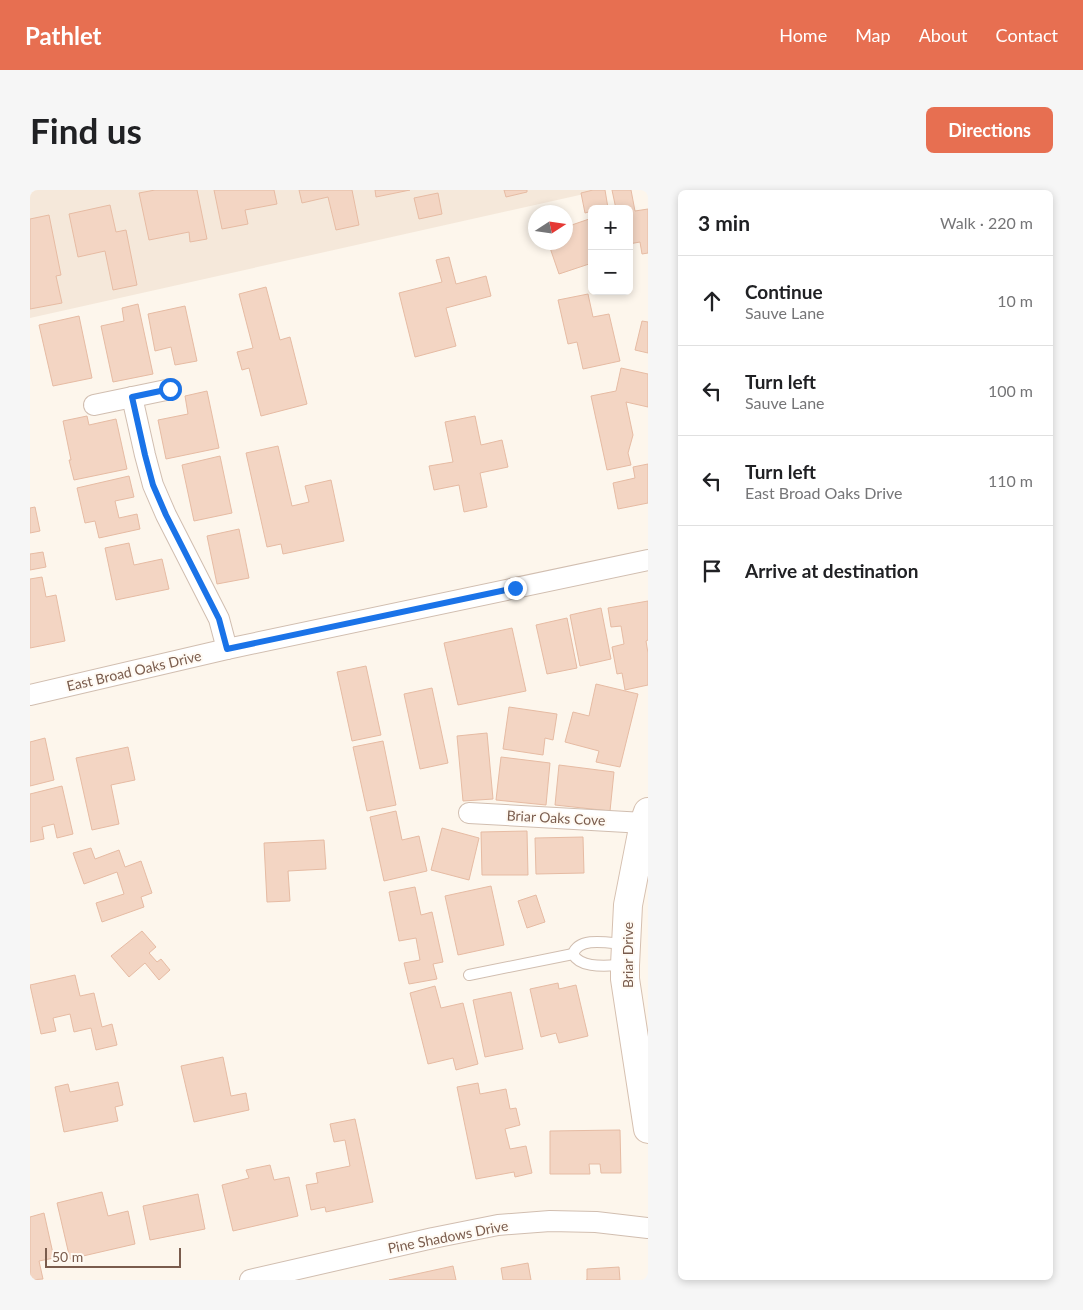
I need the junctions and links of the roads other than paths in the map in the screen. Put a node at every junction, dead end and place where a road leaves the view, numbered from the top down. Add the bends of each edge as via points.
1 (170, 389) dead end
2 (132, 397) junction
3 (94, 405) dead end
4 (648, 560) edge
5 (227, 649) junction
6 (30, 695) edge
7 (469, 813) dead end
8 (646, 817) edge
9 (573, 954) junction
10 (625, 954) junction
11 (469, 975) dead end
12 (643, 1053) edge
13 (648, 1129) edge
14 (648, 1228) edge
15 (289, 1276) edge
16 (250, 1280) edge

1 - 2 street
2 - 3 street
2 - 5 street via 153,485 219,619
4 - 5 street, East Broad Oaks Drive
5 - 6 street, East Broad Oaks Drive
7 - 8 street, Briar Oaks Cove
8 - 10 street, Briar Drive via 628,905
9 - 10 lane via 588,965
9 - 10 lane via 580,945 590,942
9 - 11 lane
10 - 12 street, Briar Drive via 625,979
12 - 13 street, Briar Drive
14 - 15 street, Pine Shadows Drive via 550,1221 498,1225 433,1238
15 - 16 street, Pine Shadows Drive

